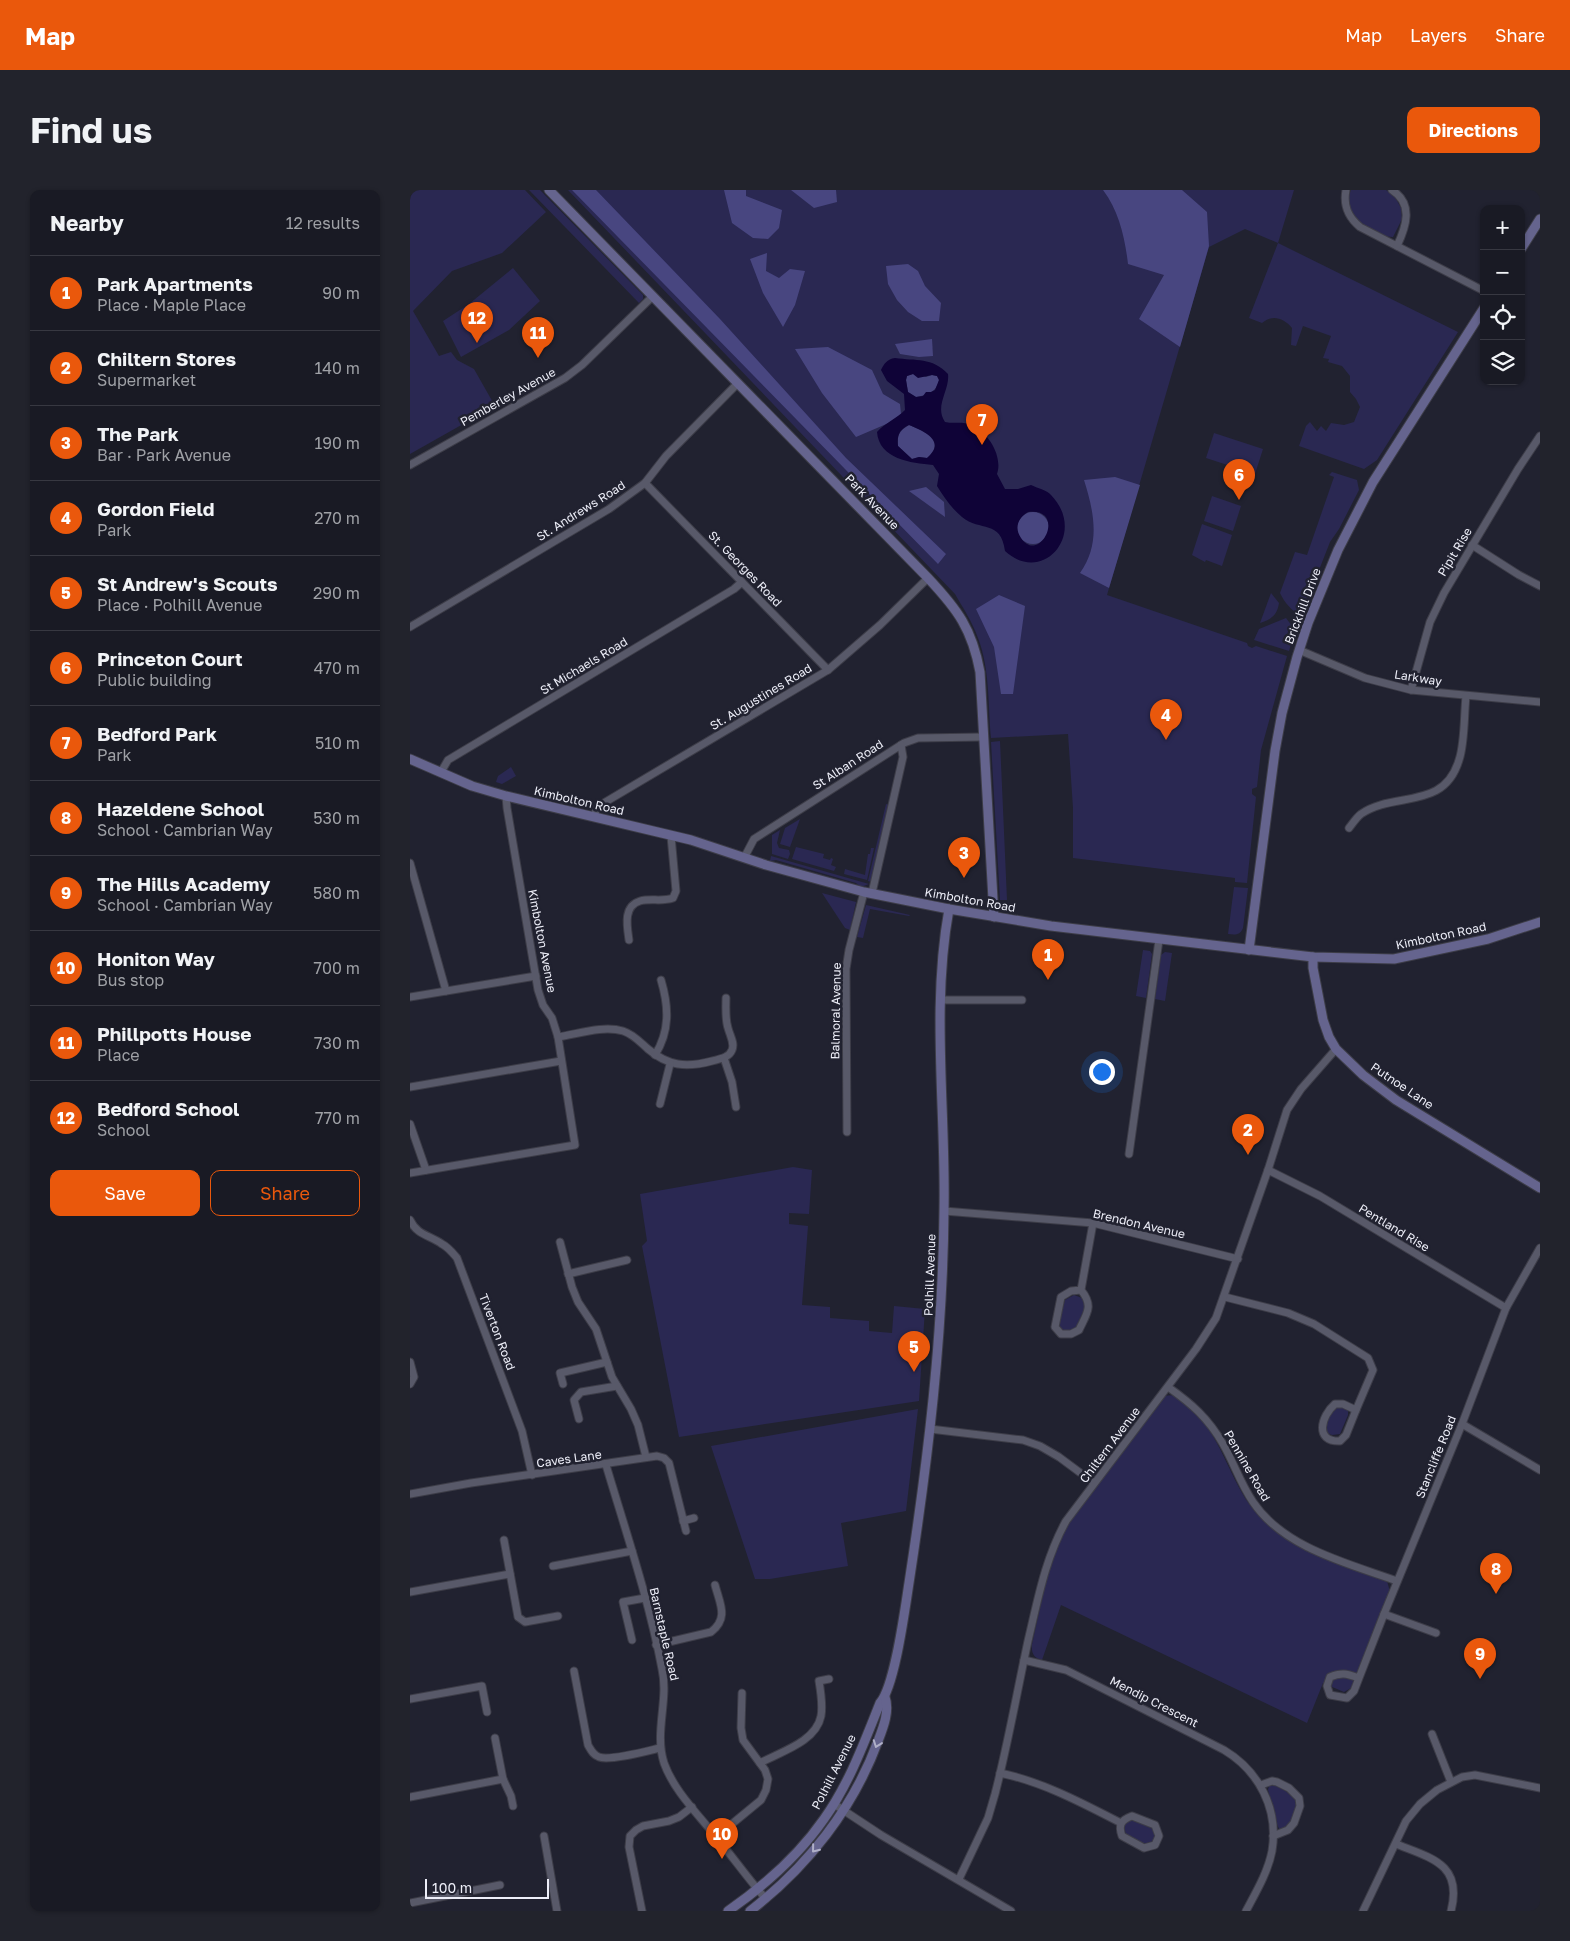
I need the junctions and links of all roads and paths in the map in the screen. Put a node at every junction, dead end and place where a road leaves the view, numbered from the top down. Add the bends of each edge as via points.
1 (549, 190) edge
2 (1346, 190) edge
3 (1392, 190) edge
4 (1540, 220) edge
5 (1525, 243) edge
6 (1397, 246) junction
7 (1480, 289) edge
8 (653, 296) junction
9 (1480, 314) edge
10 (738, 383) junction
11 (1540, 436) edge
12 (410, 465) edge
13 (645, 483) junction
14 (1472, 545) junction
15 (928, 578) junction
16 (742, 582) junction
17 (1540, 586) edge
18 (410, 627) edge
19 (1299, 650) junction
20 (828, 670) junction
21 (1411, 690) junction
22 (1466, 696) junction
23 (1540, 702) edge
24 (984, 737) junction
25 (901, 745) junction
26 (410, 759) edge
27 (440, 772) junction
28 (506, 796) junction
29 (594, 817) junction
30 (1349, 828) dead end
31 (671, 836) junction
32 (744, 858) junction
33 (410, 863) edge
34 (868, 893) junction
35 (949, 909) junction
36 (994, 917) junction
37 (1540, 922) edge
38 (629, 940) dead end
39 (1159, 940) junction
40 (1250, 950) junction
41 (1313, 957) junction
42 (536, 976) junction
43 (661, 980) dead end
44 (446, 991) junction
45 (410, 997) edge
46 (726, 998) dead end
47 (941, 1000) junction
48 (1022, 1000) dead end
49 (558, 1038) junction
50 (1336, 1050) junction
51 (655, 1054) junction
52 (724, 1058) junction
53 (561, 1061) junction
54 (670, 1064) junction
55 (410, 1087) edge
56 (660, 1104) dead end
57 (736, 1107) dead end
58 (410, 1124) edge
59 (847, 1132) dead end
60 (1129, 1154) dead end
61 (426, 1170) junction
62 (1268, 1170) junction
63 (410, 1173) edge
64 (1540, 1188) edge
65 (944, 1211) junction
66 (410, 1220) edge
67 (1093, 1223) junction
68 (560, 1242) dead end
69 (1540, 1248) edge
70 (1238, 1259) junction
71 (627, 1260) dead end
72 (568, 1274) junction
73 (1081, 1290) junction
74 (1225, 1297) junction
75 (1506, 1308) junction
76 (410, 1362) edge
77 (607, 1362) junction
78 (410, 1384) edge
79 (562, 1384) dead end
80 (617, 1386) junction
81 (1168, 1387) junction
82 (1356, 1410) junction
83 (579, 1420) dead end
84 (1462, 1424) junction
85 (930, 1430) junction
86 (646, 1457) junction
87 (606, 1465) junction
88 (1540, 1470) edge
89 (532, 1475) junction
90 (1094, 1483) junction
91 (410, 1494) edge
92 (694, 1518) dead end
93 (683, 1521) junction
94 (686, 1531) dead end
95 (504, 1540) dead end
96 (632, 1551) junction
97 (553, 1566) dead end
98 (510, 1574) junction
99 (1397, 1581) junction
100 (715, 1585) dead end
101 (410, 1592) edge
102 (644, 1598) junction
103 (1384, 1614) junction
104 (558, 1616) dead end
105 (1436, 1633) dead end
106 (632, 1640) dead end
107 (656, 1645) junction
108 (1024, 1660) junction
109 (574, 1671) dead end
110 (1359, 1678) junction
111 (829, 1679) dead end
112 (742, 1693) dead end
113 (885, 1697) junction
114 (410, 1699) edge
115 (487, 1712) dead end
116 (1432, 1734) dead end
117 (495, 1738) dead end
118 (660, 1748) junction
119 (760, 1763) junction
120 (1000, 1773) junction
121 (503, 1779) junction
122 (1451, 1782) junction
123 (1261, 1785) junction
124 (1540, 1788) edge
125 (410, 1797) edge
126 (834, 1804) junction
127 (513, 1806) dead end
128 (692, 1807) junction
129 (844, 1810) junction
130 (1121, 1823) junction
131 (544, 1836) dead end
132 (1273, 1836) junction
133 (716, 1837) junction
134 (1396, 1844) junction
135 (958, 1880) junction
136 (500, 1885) dead end
137 (757, 1889) junction
138 (766, 1899) junction
139 (410, 1903) edge
140 (557, 1911) edge
141 (642, 1911) edge
142 (728, 1911) edge
143 (750, 1911) edge
144 (1011, 1911) edge
145 (1246, 1911) edge
146 (1363, 1911) edge
147 (1452, 1911) edge

1 - 8 street, Park Avenue
2 - 6 street via 1344,199 1351,220 1360,228
3 - 6 street via 1404,203 1407,214 1405,230
4 - 5 street
6 - 7 street
8 - 10 street, Park Avenue
8 - 12 street, Pemberley Avenue via 565,378
9 - 19 street, Brickhill Drive via 1373,482 1338,550
10 - 13 street, St. Andrews Road via 666,456
10 - 15 street, Park Avenue
11 - 14 street, Pipit Rise
13 - 16 street, St. Georges Road
13 - 18 street, St. Andrews Road via 609,509
14 - 17 street
14 - 21 street, Pipit Rise via 1430,622
15 - 20 street, St. Augustines Road
15 - 24 street, Park Avenue via 957,611 976,650
16 - 20 street, St. Georges Road
16 - 27 street, St Michaels Road via 448,760
19 - 21 street, Larkway via 1365,678
19 - 40 street, Brickhill Drive via 1275,751
20 - 29 street, St. Augustines Road via 597,807
21 - 22 street, Larkway
22 - 23 street, Larkway
22 - 30 street via 1460,758 1448,781 1429,794 1371,808
24 - 25 street, St Alban Road via 918,738
24 - 36 street, Park Avenue
25 - 32 street, St Alban Road via 754,838
25 - 34 street, Balmoral Avenue via 903,757
26 - 27 street, Kimbolton Road
27 - 28 street, Kimbolton Road
28 - 29 street, Kimbolton Road
28 - 42 street, Kimbolton Avenue
29 - 31 street, Kimbolton Road
31 - 32 street, Kimbolton Road
31 - 38 street via 676,891 673,898 665,901 641,901 633,905 626,925
32 - 34 street, Kimbolton Road
33 - 44 street
34 - 35 street, Kimbolton Road
34 - 59 street, Balmoral Avenue via 846,969
35 - 36 street, Kimbolton Road
35 - 47 street, Polhill Avenue via 941,963
36 - 39 street, Kimbolton Road
37 - 41 street, Kimbolton Road via 1488,939 1394,959
39 - 40 street, Kimbolton Road
39 - 60 street
40 - 41 street, Kimbolton Road
41 - 50 street, Putnoe Lane via 1323,1020
42 - 44 street
42 - 49 street, Kimbolton Avenue via 543,1005 552,1018
43 - 51 street via 667,1006 667,1027
44 - 45 street
46 - 52 street via 727,1026 733,1048
47 - 48 street
47 - 65 street, Polhill Avenue
49 - 51 street via 597,1030 622,1031 634,1036
49 - 53 street, Kimbolton Avenue
50 - 62 street, Chiltern Avenue via 1287,1110
50 - 64 street, Putnoe Lane via 1362,1075 1396,1100
51 - 54 street
52 - 54 street
52 - 57 street
53 - 55 street
53 - 61 street, Kimbolton Avenue via 575,1145
54 - 56 street
58 - 61 street
61 - 63 street
62 - 70 street, Chiltern Avenue
62 - 75 street, Pentland Rise via 1320,1196
65 - 67 street, Brendon Avenue
65 - 85 street, Polhill Avenue via 942,1300
66 - 89 street, Tiverton Road via 420,1233 440,1242 457,1258 522,1431
67 - 70 street, Brendon Avenue
67 - 73 street
68 - 72 street
69 - 75 street, Stancliffe Road
70 - 74 street, Chiltern Avenue
71 - 72 street
72 - 77 street via 578,1302 596,1329
73 - 73 street via 1089,1307 1079,1330 1060,1334 1055,1326 1062,1297
74 - 81 street, Chiltern Avenue via 1208,1332
74 - 82 street via 1314,1324 1368,1358 1373,1370
75 - 84 street, Stancliffe Road
76 - 78 street via 414,1377
77 - 79 street via 560,1373
77 - 80 street
80 - 83 street via 581,1392 574,1400
80 - 86 street via 638,1425
81 - 90 street, Chiltern Avenue
81 - 99 street, Pennine Road via 1191,1403 1208,1421 1253,1503 1274,1525 1306,1546
82 - 82 street via 1346,1435 1340,1441 1324,1436 1323,1423 1335,1404
84 - 88 street
84 - 99 street, Stancliffe Road
85 - 90 street via 1032,1443 1059,1457
85 - 113 street, Polhill Avenue via 905,1612
86 - 87 street, Caves Lane
86 - 93 street, Caves Lane via 664,1458 669,1463
87 - 89 street, Caves Lane
87 - 96 street, Barnstaple Road
89 - 91 street, Caves Lane
90 - 108 street, Chiltern Avenue via 1066,1521 1048,1558
92 - 93 street
93 - 94 street, Caves Lane
95 - 98 street
96 - 97 street
96 - 102 street, Barnstaple Road
98 - 101 street
98 - 104 street via 518,1617 525,1622
99 - 103 street, Stancliffe Road
100 - 107 street via 722,1617 717,1627 711,1632
102 - 106 street via 623,1602
102 - 107 street, Barnstaple Road
103 - 105 street
103 - 110 street, Stancliffe Road
107 - 118 street, Barnstaple Road via 664,1681
108 - 120 street, Chiltern Avenue
108 - 123 street, Mendip Crescent via 1066,1670 1224,1750 1238,1758
109 - 118 street via 592,1753 600,1758 610,1758
110 - 110 street, Stancliffe Road via 1347,1698 1330,1695 1327,1686 1330,1677 1347,1673
111 - 119 street via 819,1681 821,1711 815,1730 804,1740
112 - 119 street via 744,1740
113 - 126 street, Polhill Avenue
113 -> 129 street, Polhill Avenue via 888,1705 880,1735
114 - 115 street via 482,1686
116 - 122 street
117 - 121 street
118 - 128 street, Barnstaple Road via 664,1764 677,1788
119 - 133 street via 768,1779 761,1800
120 - 130 street via 1022,1778 1073,1799
120 - 135 street, Chiltern Avenue via 988,1818
121 - 125 street
121 - 127 street
122 - 124 street via 1475,1775
122 - 134 street via 1420,1804 1406,1821
123 - 132 street, Mendip Crescent via 1273,1819
123 - 132 street via 1277,1782 1299,1798 1300,1806 1294,1823 1288,1830
126 - 129 street
126 - 137 street, Polhill Avenue via 800,1849
128 - 133 street, Barnstaple Road
128 - 141 street via 679,1817 643,1826 630,1836 629,1847
129 - 135 street
129 -> 138 street, Polhill Avenue via 808,1858
130 - 130 street via 1125,1818 1135,1816 1155,1826 1158,1841 1144,1848 1122,1836
131 - 140 street
132 - 145 street, Mendip Crescent via 1264,1874
133 - 137 street, Barnstaple Road
134 - 146 street
134 - 147 street via 1432,1859 1451,1876 1454,1889
135 - 144 street
136 - 139 street
137 - 138 street, Barnstaple Road
137 - 142 street, Polhill Avenue
138 - 143 street, Polhill Avenue

